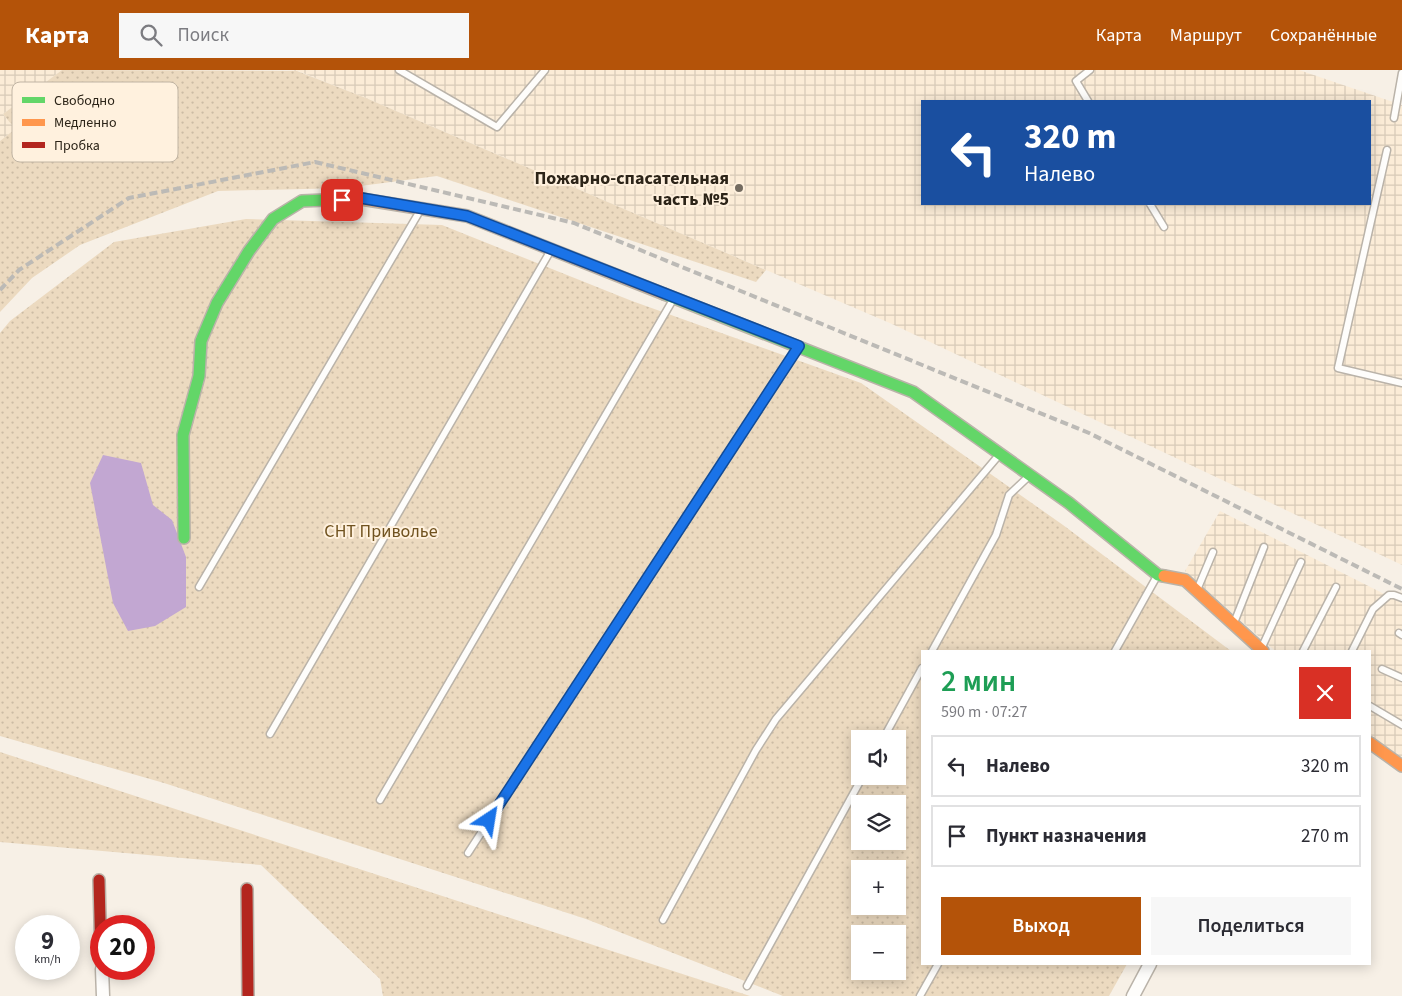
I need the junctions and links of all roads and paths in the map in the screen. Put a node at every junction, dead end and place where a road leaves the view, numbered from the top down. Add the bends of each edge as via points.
1 (399, 70) edge
2 (545, 70) edge
3 (1090, 70) edge
4 (1402, 73) edge
5 (1087, 100) edge
6 (1394, 118) dead end
7 (1387, 150) dead end
8 (1151, 205) edge
9 (421, 208) junction
10 (1164, 227) dead end
11 (552, 249) junction
12 (674, 297) junction
13 (799, 346) junction
14 (1402, 382) edge
15 (1000, 454) junction
16 (1030, 475) junction
17 (184, 538) dead end
18 (1264, 547) dead end
19 (1213, 552) dead end
20 (1301, 562) dead end
21 (1158, 575) junction
22 (199, 587) dead end
23 (1336, 587) dead end
24 (1197, 591) junction
25 (1402, 598) edge
26 (1234, 624) junction
27 (933, 650) edge
28 (1116, 650) edge
29 (1262, 650) edge
30 (1304, 650) edge
31 (1353, 650) edge
32 (1382, 668) dead end
33 (921, 670) edge
34 (1402, 678) edge
35 (1371, 707) edge
36 (1402, 725) edge
37 (888, 730) edge
38 (270, 734) dead end
39 (1371, 744) edge
40 (1402, 766) edge
41 (858, 785) edge
42 (380, 800) dead end
43 (468, 853) dead end
44 (99, 880) dead end
45 (247, 889) dead end
46 (100, 915) edge
47 (662, 920) dead end
48 (937, 965) edge
49 (1149, 965) edge
50 (102, 980) edge
51 (747, 986) dead end
52 (102, 996) edge
53 (248, 996) edge
54 (920, 996) edge
55 (1133, 996) edge

1 - 2 lane via 497,127
3 - 5 lane via 1076,82
4 - 6 lane
7 - 14 lane via 1338,368
8 - 10 lane
9 - 11 street via 467,216
9 - 17 street via 361,198 302,202 273,219 250,250 217,303 202,341 199,376 182,435
9 - 22 lane
11 - 12 street
11 - 38 lane
12 - 13 street
12 - 42 lane
13 - 15 street via 913,392
13 - 43 lane
15 - 16 street
15 - 47 lane via 776,719
16 - 21 street
16 - 27 lane via 1009,495 996,535
18 - 26 lane
19 - 24 lane
20 - 29 lane
21 - 24 street via 1185,580
21 - 28 lane
23 - 30 lane
24 - 26 street
25 - 31 lane via 1389,594 1376,606
26 - 29 street
32 - 34 lane
33 - 37 lane
35 - 36 lane
39 - 40 street
41 - 51 lane
44 - 46 street
45 - 53 street
48 - 54 lane
49 - 55 street
50 - 52 street

